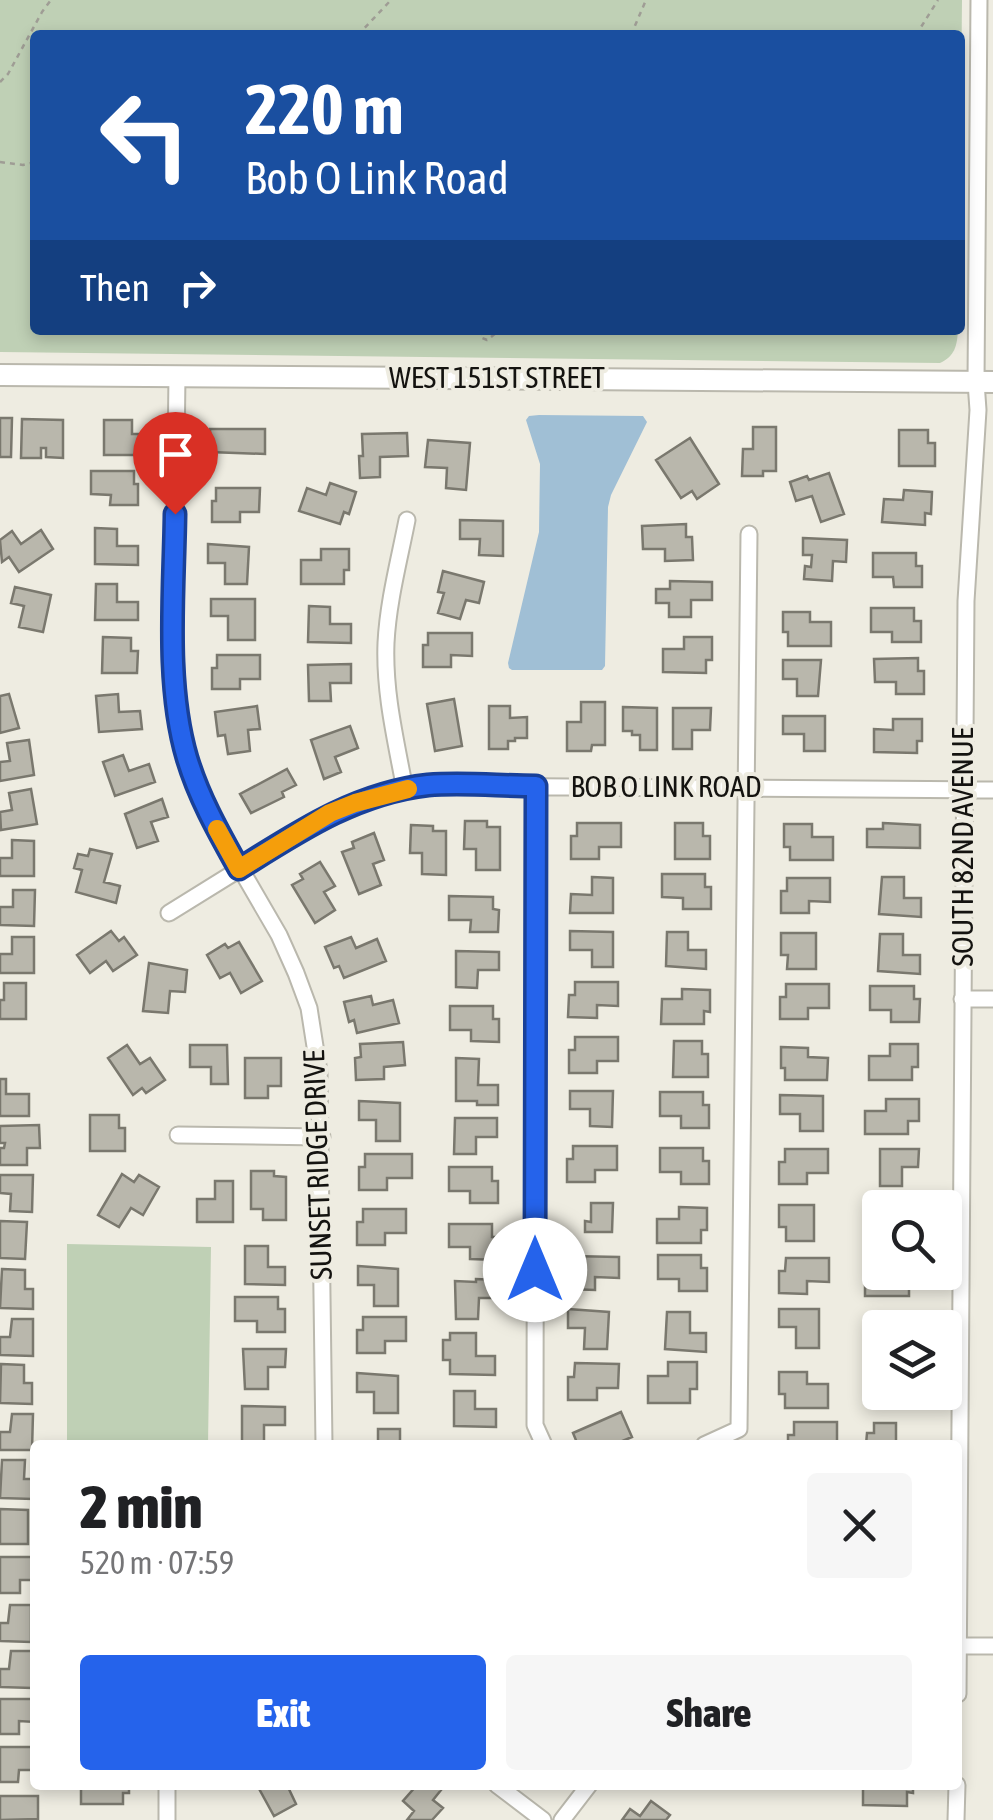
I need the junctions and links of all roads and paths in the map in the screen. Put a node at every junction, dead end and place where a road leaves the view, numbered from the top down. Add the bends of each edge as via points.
1 (51, 0) edge
2 (391, 0) edge
3 (646, 0) edge
4 (938, 0) edge
5 (978, 0) edge
6 (34, 30) edge
7 (363, 30) edge
8 (633, 30) edge
9 (919, 30) edge
10 (30, 36) edge
11 (0, 82) edge
12 (0, 162) edge
13 (30, 163) edge
14 (0, 375) edge
15 (177, 376) junction
16 (984, 382) edge
17 (407, 520) dead end
18 (749, 534) dead end
19 (536, 786) junction
20 (747, 788) junction
21 (404, 790) junction
22 (964, 790) junction
23 (993, 790) edge
24 (239, 869) junction
25 (169, 913) dead end
26 (962, 999) junction
27 (993, 1000) edge
28 (178, 1135) dead end
29 (322, 1138) junction
30 (324, 1440) edge
31 (542, 1440) edge
32 (715, 1440) edge
33 (959, 1440) edge
34 (962, 1646) edge
35 (993, 1646) edge
36 (168, 1790) edge
37 (504, 1790) edge
38 (585, 1790) edge
39 (956, 1790) edge
40 (168, 1820) edge
41 (544, 1820) edge
42 (562, 1820) edge
43 (956, 1820) edge

1 - 6 path
2 - 7 path
3 - 8 path
4 - 9 path
5 - 16 street, SOUTH 82ND AVENUE
10 - 11 path
12 - 13 path
14 - 15 street, WEST 151ST STREET
15 - 16 street, WEST 151ST STREET
15 - 24 street, SUNSET RIDGE DRIVE via 176,703 195,781
16 - 22 street, SOUTH 82ND AVENUE via 966,602
17 - 21 street via 386,639
18 - 20 street
19 - 20 street, BOB O LINK ROAD
19 - 21 street, BOB O LINK ROAD
19 - 31 street via 535,1424
20 - 22 street, BOB O LINK ROAD
20 - 32 street via 739,1429
21 - 24 street, BOB O LINK ROAD via 330,813
22 - 23 street, BOB O LINK ROAD
22 - 26 street, SOUTH 82ND AVENUE
24 - 25 street, BOB O LINK ROAD
24 - 29 street, SUNSET RIDGE DRIVE via 279,935 309,1008
26 - 27 street
26 - 33 street, SOUTH 82ND AVENUE
28 - 29 street
29 - 30 street, SUNSET RIDGE DRIVE
34 - 35 street
36 - 40 street
37 - 41 street
38 - 42 street
39 - 43 street

